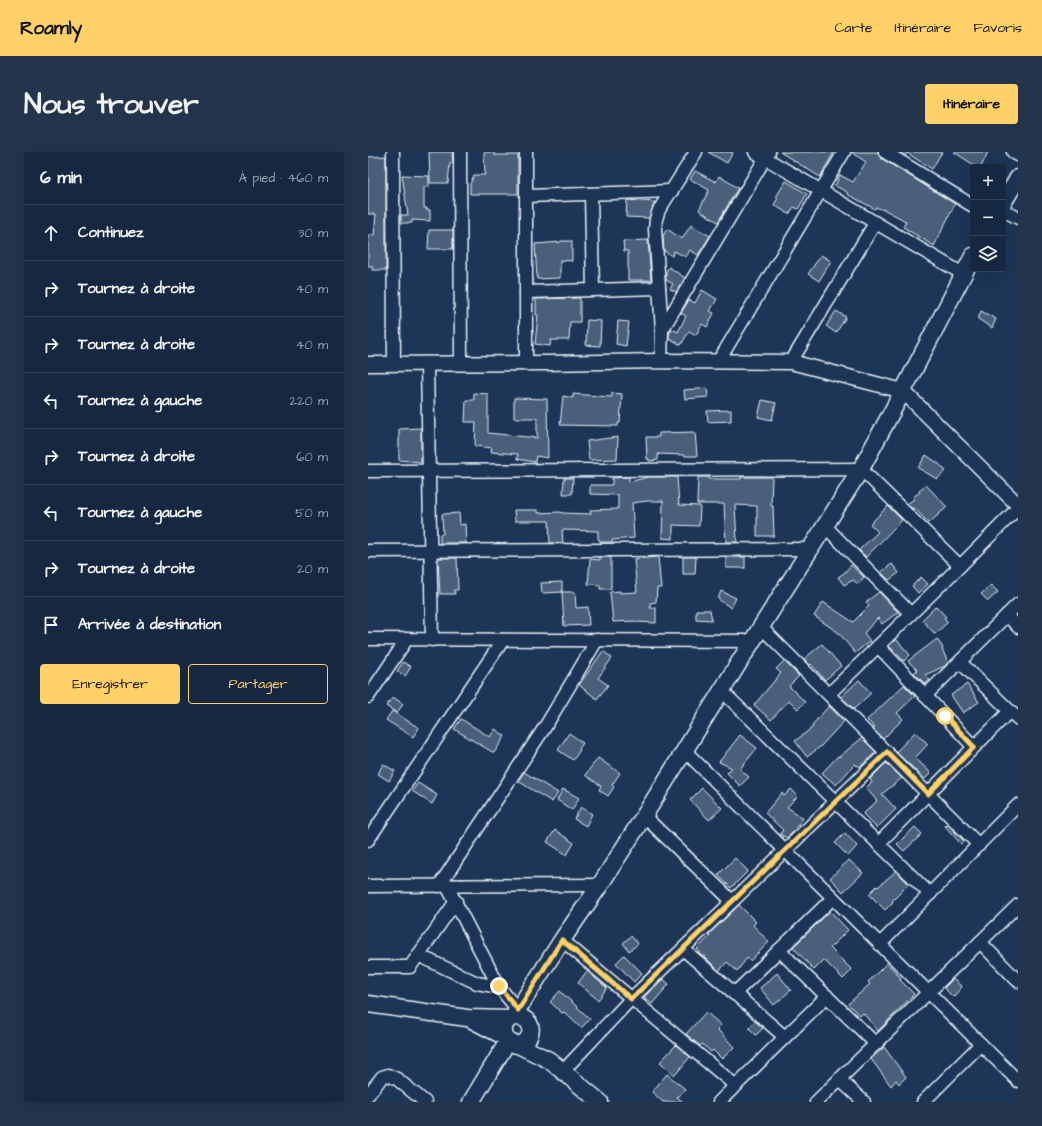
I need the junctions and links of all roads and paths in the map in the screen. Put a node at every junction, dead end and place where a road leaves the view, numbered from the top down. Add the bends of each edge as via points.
1 (394, 152) edge
2 (460, 152) edge
3 (526, 152) edge
4 (696, 152) edge
5 (844, 152) edge
6 (885, 152) edge
7 (1013, 152) edge
8 (763, 154) edge
9 (1018, 155) edge
10 (1018, 178) edge
11 (672, 191) junction
12 (821, 191) junction
13 (591, 194) junction
14 (526, 196) junction
15 (1005, 200) edge
16 (970, 204) edge
17 (1006, 212) edge
18 (1018, 218) edge
19 (875, 223) junction
20 (970, 261) edge
21 (963, 274) junction
22 (659, 288) junction
23 (593, 290) junction
24 (526, 292) junction
25 (662, 330) junction
26 (661, 361) junction
27 (718, 362) junction
28 (791, 362) junction
29 (526, 363) junction
30 (368, 364) edge
31 (394, 364) junction
32 (427, 364) junction
33 (460, 364) junction
34 (903, 391) junction
35 (861, 469) junction
36 (368, 471) edge
37 (429, 471) junction
38 (1018, 506) edge
39 (825, 526) junction
40 (810, 549) junction
41 (430, 550) junction
42 (368, 551) edge
43 (960, 566) junction
44 (1018, 604) edge
45 (911, 614) junction
46 (1007, 615) junction
47 (761, 627) junction
48 (1018, 627) edge
49 (368, 639) edge
50 (407, 640) junction
51 (432, 640) junction
52 (503, 640) junction
53 (597, 640) junction
54 (753, 641) junction
55 (878, 646) junction
56 (960, 662) junction
57 (722, 691) junction
58 (829, 694) junction
59 (925, 696) junction
60 (368, 698) edge
61 (1014, 715) edge
62 (974, 747) junction
63 (685, 751) junction
64 (887, 752) junction
65 (928, 794) junction
66 (835, 802) junction
67 (1015, 813) edge
68 (644, 816) junction
69 (368, 840) edge
70 (878, 844) junction
71 (979, 845) junction
72 (786, 850) junction
73 (600, 885) junction
74 (368, 886) edge
75 (443, 886) junction
76 (930, 894) junction
77 (833, 898) junction
78 (456, 901) junction
79 (732, 902) junction
80 (1018, 905) edge
81 (562, 940) junction
82 (980, 942) junction
83 (880, 944) junction
84 (683, 949) junction
85 (779, 950) junction
86 (418, 955) junction
87 (368, 967) edge
88 (1018, 981) edge
89 (499, 986) junction
90 (929, 992) junction
91 (734, 994) junction
92 (827, 996) junction
93 (631, 999) junction
94 (368, 1004) edge
95 (467, 1018) junction
96 (520, 1020) junction
97 (785, 1037) junction
98 (510, 1041) junction
99 (876, 1044) junction
100 (981, 1044) junction
101 (548, 1060) junction
102 (563, 1071) junction
103 (839, 1079) junction
104 (1018, 1081) edge
105 (736, 1086) junction
106 (368, 1095) edge
107 (425, 1102) edge
108 (471, 1102) edge
109 (600, 1102) edge
110 (719, 1102) edge
111 (816, 1102) edge
112 (864, 1102) edge
113 (923, 1102) edge

1 - 31 street
2 - 33 street
3 - 14 street
4 - 11 street
5 - 12 street
6 - 16 street
7 - 9 street
8 - 12 street
8 - 25 street
10 - 15 main road
11 - 13 street
11 - 22 street via 656,219
12 - 19 street
12 - 27 street
13 - 14 street
13 - 23 street
14 - 24 street
17 - 18 street
19 - 21 street
19 - 28 street
20 - 21 main road
21 - 34 main road
22 - 23 street
22 - 25 street
23 - 24 street
24 - 29 street
25 - 26 street
26 - 27 street
26 - 29 street
27 - 28 street
28 - 34 street
29 - 33 street
30 - 31 street
31 - 32 street
32 - 33 street
32 - 37 street
34 - 35 main road
34 - 38 street
35 - 37 street
35 - 39 main road
35 - 43 street
36 - 37 street
37 - 41 street
38 - 43 street
39 - 40 main road
39 - 45 street
40 - 41 street
40 - 47 main road
41 - 42 street
41 - 51 street
43 - 45 street
44 - 46 street
45 - 55 street
46 - 48 street
46 - 56 street
47 - 54 main road
47 - 58 street
49 - 50 street
50 - 51 street
50 - 60 street
51 - 52 street
52 - 53 street
52 - 69 street
53 - 54 street
53 - 75 street
54 - 57 main road
55 - 58 street
55 - 59 street
56 - 59 street
56 - 61 street
57 - 63 main road
57 - 66 street
58 - 64 street
59 - 62 street
61 - 62 street
62 - 65 street
63 - 68 main road
63 - 72 street
64 - 65 street
64 - 66 street
65 - 70 street
65 - 71 street
66 - 70 street
66 - 72 street
67 - 71 street
68 - 73 main road
68 - 79 street
70 - 76 street
71 - 76 street
72 - 77 street
72 - 79 street
73 - 75 street
73 - 81 main road
74 - 75 street
75 - 78 street
76 - 83 street
77 - 83 street
77 - 85 street
78 - 86 street
78 - 89 street
79 - 84 street
80 - 82 street
81 - 93 street
81 - 96 main road via 537,981
82 - 88 street
82 - 90 street
83 - 90 street
84 - 91 street
84 - 93 street
85 - 91 street
85 - 92 street
86 - 87 street via 410,967
86 - 89 street via 477,983
89 - 96 street
90 - 99 street
90 - 100 street
91 - 97 street
92 - 97 street
92 - 99 street
93 - 102 street
93 - 105 street
94 - 95 main road
95 - 96 main road
95 - 98 main road
96 - 98 main road via 504,1027
96 - 98 main road via 526,1042
96 - 101 main road
97 - 105 street
98 - 101 main road
98 - 108 main road
99 - 103 street
100 - 104 street
100 - 113 street
101 - 102 main road
102 - 109 main road
103 - 111 street
103 - 112 street
105 - 110 street
106 - 107 street via 382,1077 388,1075 397,1079

